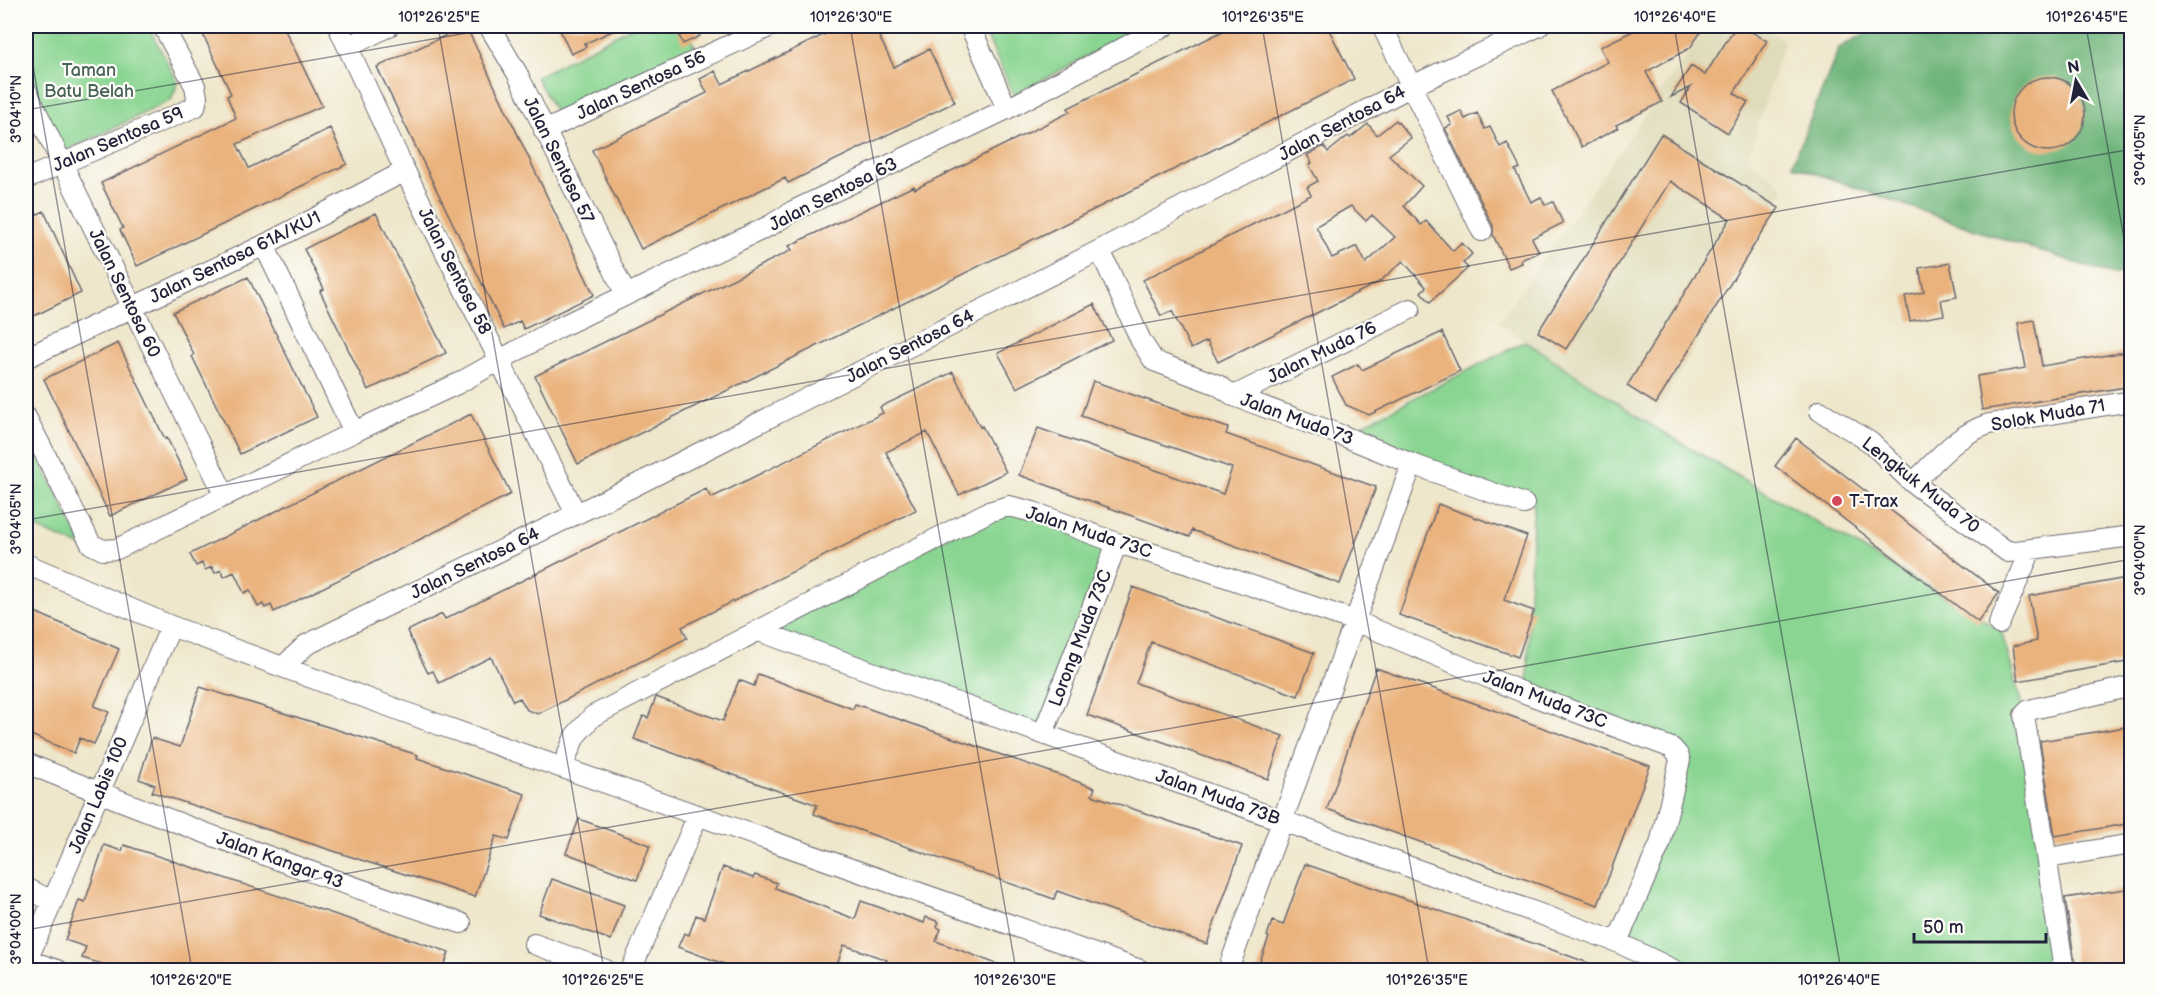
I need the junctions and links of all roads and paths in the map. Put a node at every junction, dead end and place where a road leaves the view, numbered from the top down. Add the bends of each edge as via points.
1 (163, 26) edge
2 (338, 26) edge
3 (388, 26) edge
4 (489, 26) edge
5 (771, 26) edge
6 (970, 26) edge
7 (1165, 26) edge
8 (1382, 26) edge
9 (1539, 26) edge
10 (348, 47) junction
11 (1412, 86) junction
12 (26, 90) edge
13 (1007, 109) junction
14 (544, 131) junction
15 (61, 163) junction
16 (405, 171) junction
17 (26, 179) edge
18 (1482, 231) dead end
19 (264, 245) junction
20 (1100, 250) junction
21 (626, 295) junction
22 (132, 307) junction
23 (1410, 309) dead end
24 (26, 358) edge
25 (500, 360) junction
26 (1234, 396) junction
27 (2132, 401) edge
28 (1820, 411) dead end
29 (26, 417) edge
30 (354, 432) junction
31 (1412, 464) junction
32 (1913, 483) junction
33 (225, 496) junction
34 (1524, 504) dead end
35 (576, 514) junction
36 (2132, 536) edge
37 (1117, 543) junction
38 (2031, 550) junction
39 (26, 564) edge
40 (1355, 621) junction
41 (1999, 624) dead end
42 (171, 626) junction
43 (759, 631) junction
44 (282, 667) junction
45 (2132, 686) edge
46 (1043, 734) junction
47 (26, 763) edge
48 (562, 768) junction
49 (99, 793) junction
50 (698, 815) junction
51 (1282, 821) junction
52 (2132, 844) edge
53 (2048, 858) junction
54 (26, 888) edge
55 (52, 901) junction
56 (461, 923) dead end
57 (1617, 942) junction
58 (534, 944) dead end
59 (26, 961) edge
60 (57, 970) edge
61 (606, 970) edge
62 (631, 970) edge
63 (1140, 970) edge
64 (1228, 970) edge
65 (1674, 970) edge
66 (2064, 970) edge

1 - 15 street, Jalan Sentosa 59 via 195,86 195,107
2 - 10 street, Jalan Sentosa 58
3 - 10 street
4 - 14 street, Jalan Sentosa 57
5 - 14 street, Jalan Sentosa 56
6 - 13 street
7 - 13 street, Jalan Sentosa 63
8 - 11 street
9 - 11 street, Jalan Sentosa 64
10 - 16 street, Jalan Sentosa 58
11 - 18 street
11 - 20 street, Jalan Sentosa 64
12 - 15 street, Jalan Sentosa 60
13 - 21 street, Jalan Sentosa 63
14 - 21 street, Jalan Sentosa 57
15 - 17 street, Jalan Sentosa 59
15 - 22 street, Jalan Sentosa 60
16 - 19 street, Jalan Sentosa 61A/KU1
16 - 25 street, Jalan Sentosa 58
19 - 22 street, Jalan Sentosa 61A/KU1
19 - 30 street
20 - 26 street, Jalan Muda 73 via 1154,361 1218,385
20 - 35 street, Jalan Sentosa 64
21 - 25 street, Jalan Sentosa 63
22 - 24 street, Jalan Sentosa 61A/KU1
22 - 33 street, Jalan Sentosa 60
23 - 26 street, Jalan Muda 76
25 - 30 street, Jalan Sentosa 63
25 - 35 street, Jalan Sentosa 58
26 - 31 street, Jalan Muda 73
27 - 32 street, Solok Muda 71 via 1974,429 1958,438
28 - 32 street, Lengkuk Muda 70 via 1870,442
29 - 33 street, Jalan Sentosa 63 via 91,544 103,550 117,549
30 - 33 street, Jalan Sentosa 63
31 - 34 street, Jalan Muda 73
31 - 40 street
32 - 38 street, Lengkuk Muda 70 via 2008,552
35 - 44 street, Jalan Sentosa 64 via 306,645
36 - 38 street, Lengkuk Muda 70
37 - 40 street, Jalan Muda 73C
37 - 43 street, Jalan Muda 73C via 1009,506 988,512
37 - 46 street, Lorong Muda 73C
38 - 41 street
39 - 42 street
40 - 51 street
40 - 57 street, Jalan Muda 73C via 1522,693 1676,751 1680,760 1660,844
42 - 44 street
42 - 49 street, Jalan Labis 100
43 - 46 street, Jalan Muda 73B
43 - 48 street, Jalan Muda 73C via 593,717 575,736
44 - 48 street
45 - 53 street via 2029,710 2025,715
46 - 51 street, Jalan Muda 73B
47 - 49 street, Jalan Kangar 93
48 - 50 street
49 - 55 street, Jalan Labis 100
49 - 56 street, Jalan Kangar 93
50 - 62 street
50 - 63 street
51 - 57 street, Jalan Muda 73B
51 - 64 street
52 - 53 street
53 - 66 street
54 - 55 street
55 - 59 street, Jalan Labis 100
57 - 65 street, Jalan Muda 73B
58 - 61 street
59 - 60 street

